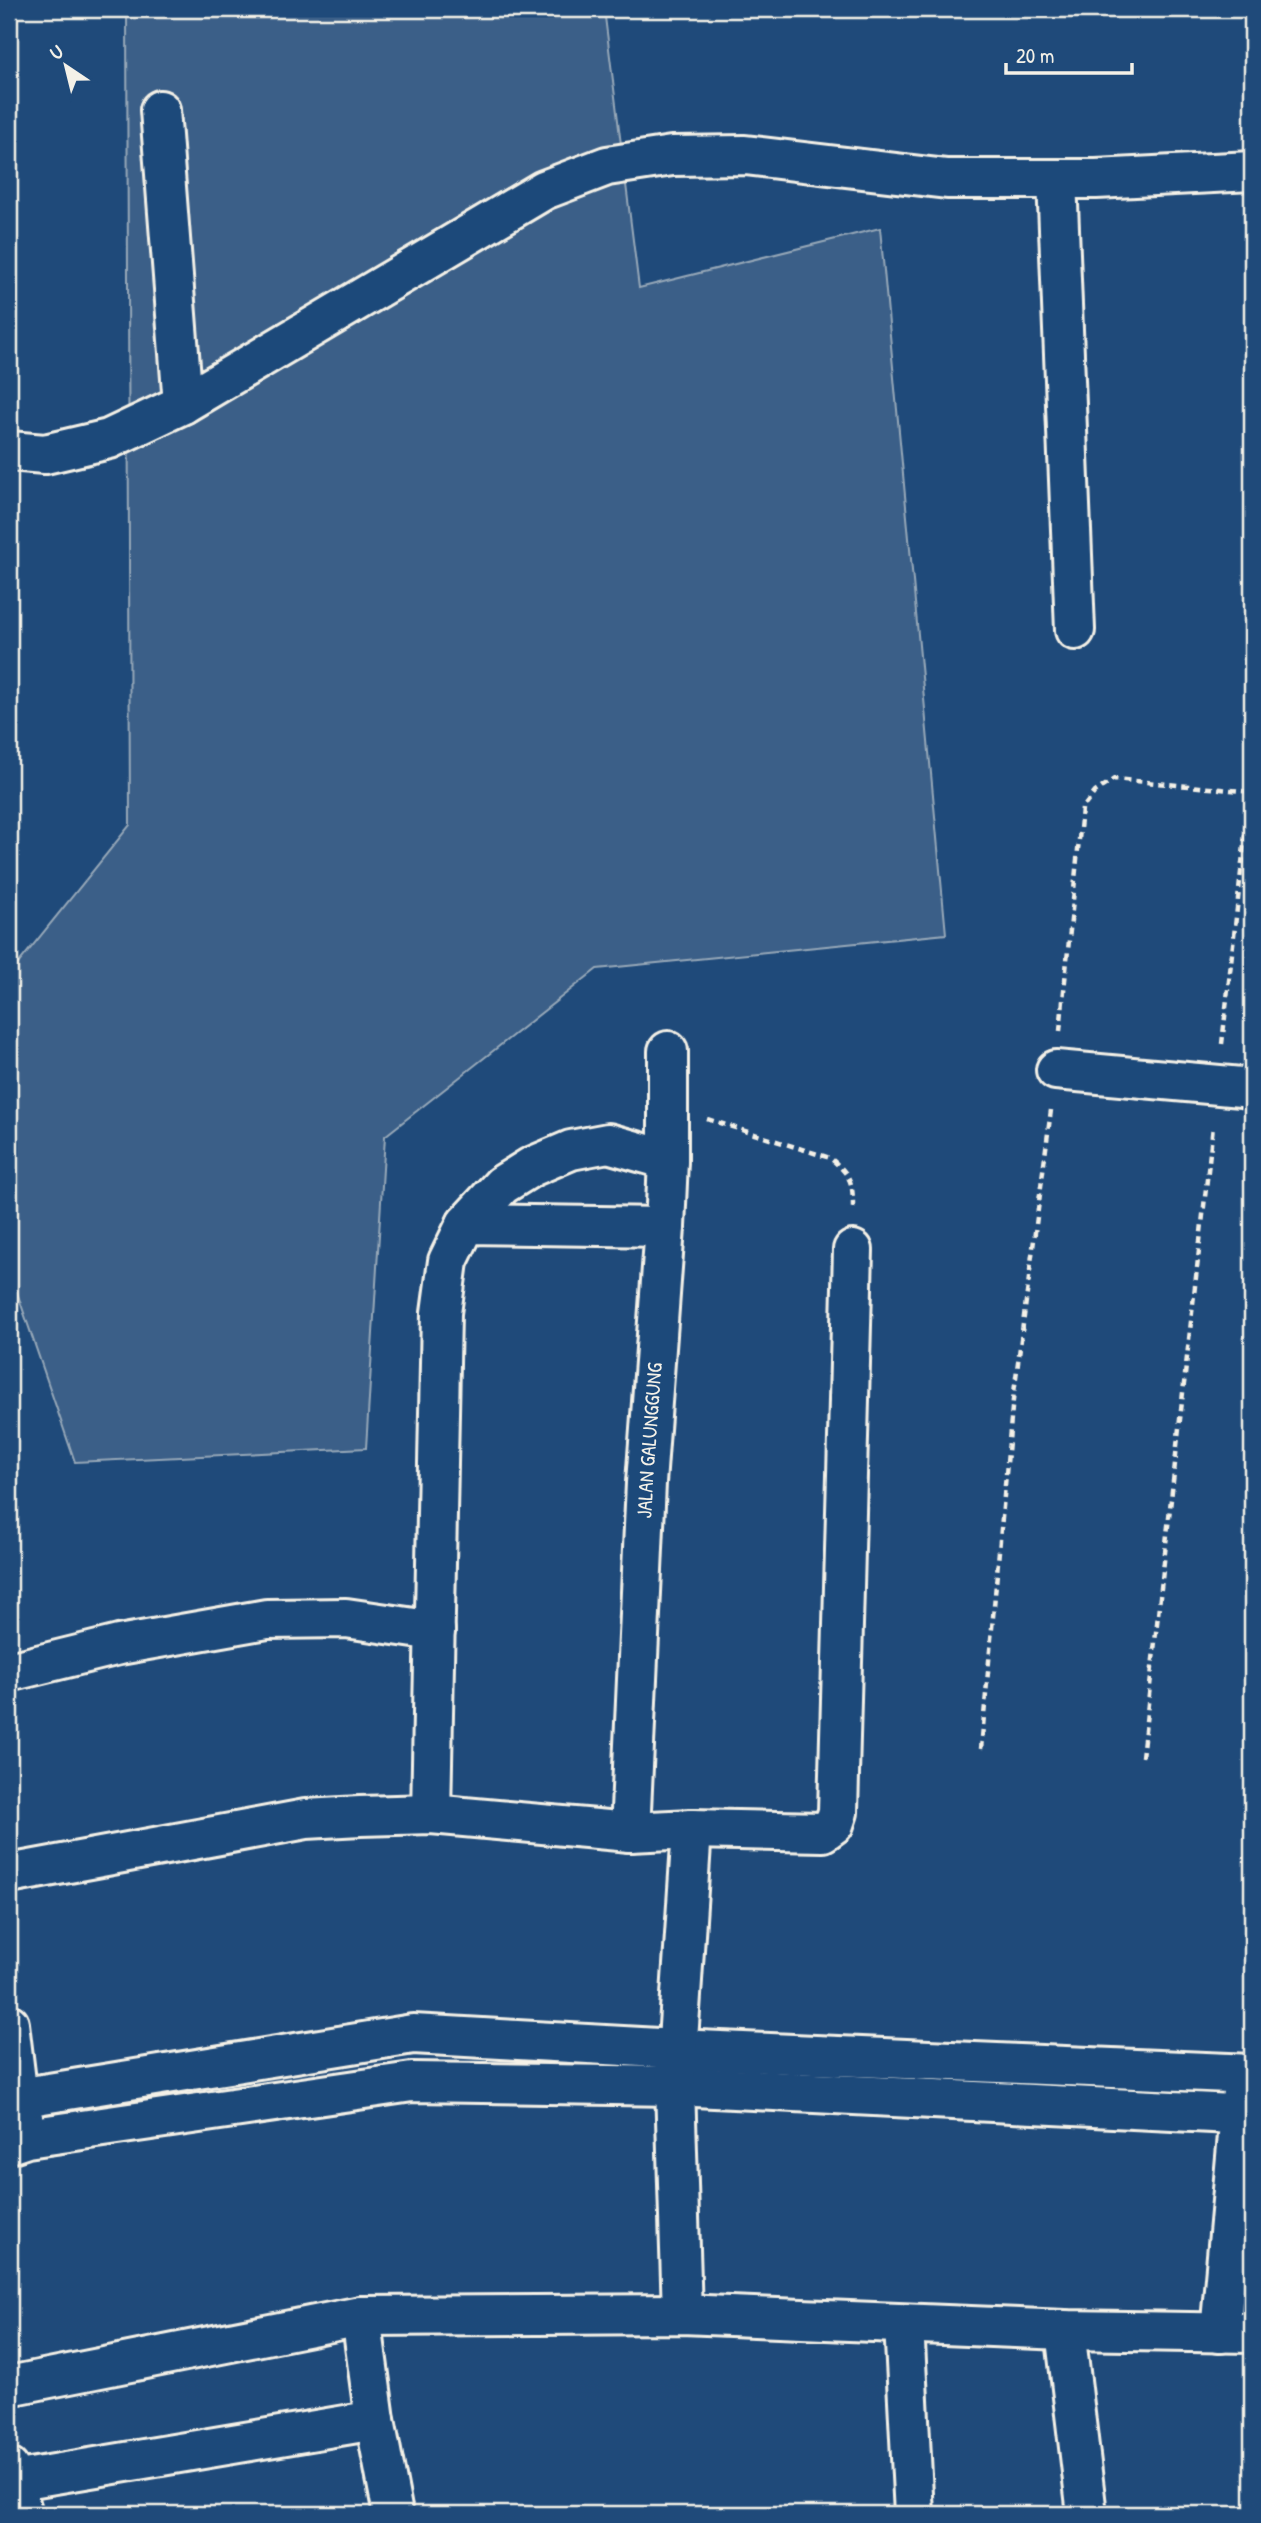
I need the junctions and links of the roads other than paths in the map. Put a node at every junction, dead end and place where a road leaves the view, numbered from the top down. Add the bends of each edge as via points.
1 (160, 110) dead end
2 (1252, 171) edge
3 (1057, 179) junction
4 (183, 404) junction
5 (9, 451) edge
6 (1075, 630) dead end
7 (668, 1051) dead end
8 (1056, 1070) road end
9 (1235, 1086) edge
10 (668, 1160) junction
11 (466, 1224) junction
12 (665, 1227) junction
13 (853, 1250) road end
14 (435, 1631) junction
15 (9, 1672) edge
16 (431, 1814) junction
17 (692, 1829) junction
18 (630, 1832) junction
19 (9, 1874) edge
20 (9, 2024) edge
21 (676, 2067) junction
22 (1247, 2074) edge
23 (13, 2099) edge
24 (1247, 2115) edge
25 (18, 2141) edge
26 (682, 2314) junction
27 (361, 2316) junction
28 (904, 2324) junction
29 (1065, 2330) junction
30 (1236, 2333) edge
31 (9, 2386) edge
32 (375, 2420) junction
33 (15, 2488) edge
34 (393, 2514) edge
35 (914, 2514) edge
36 (1087, 2514) edge

1 - 4 street
2 - 3 street
3 - 4 street via 947,179 745,155 672,156 607,166 544,190
3 - 6 street
4 - 5 street via 109,439 45,454
7 - 10 street, JALAN GALUNGGUNG
8 - 9 street
10 - 11 street via 608,1143 570,1150 502,1185
10 - 12 street, JALAN GALUNGGUNG
11 - 12 street
11 - 14 street via 449,1261 441,1313
12 - 18 street, JALAN GALUNGGUNG via 646,1483
13 - 17 street via 838,1812 834,1824 823,1832
14 - 15 street via 346,1618 267,1619 119,1645
14 - 16 street
16 - 18 street
16 - 19 street via 306,1819
17 - 18 street
17 - 21 street
20 - 23 street
21 - 22 street
21 - 23 street via 413,2034
21 - 24 street
21 - 25 street via 412,2082
21 - 26 street
22 - 24 street
23 - 25 street
24 - 30 street
26 - 27 street
26 - 28 street
27 - 31 street
27 - 32 street
28 - 29 street
28 - 35 street
29 - 30 street
29 - 36 street
32 - 33 street
32 - 34 street

